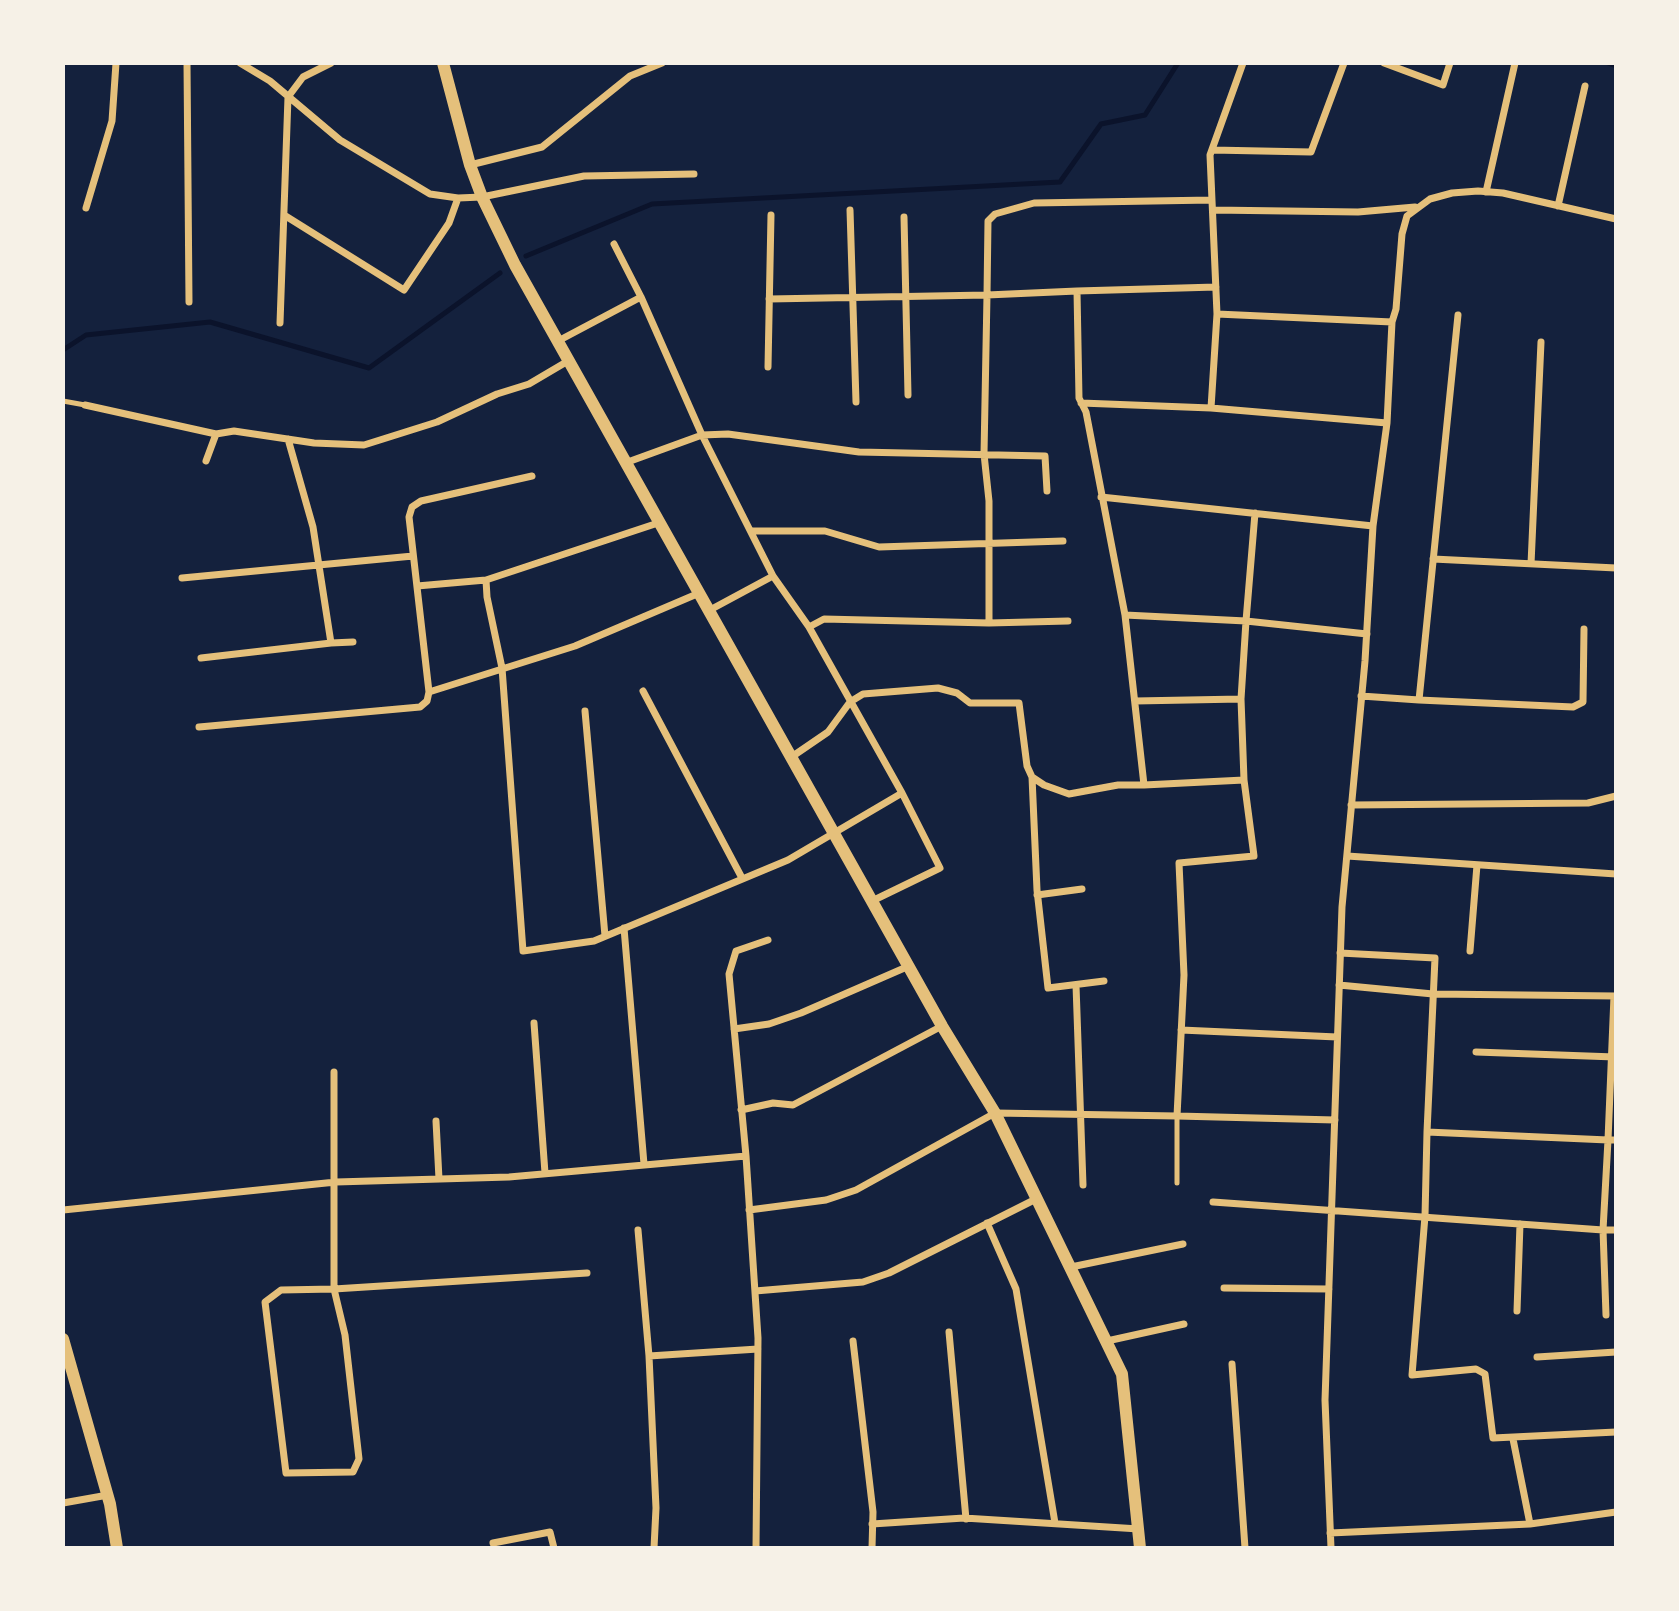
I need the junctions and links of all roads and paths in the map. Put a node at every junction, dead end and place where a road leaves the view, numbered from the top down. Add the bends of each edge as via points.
1 (116, 63) edge
2 (187, 63) edge
3 (240, 63) edge
4 (331, 63) edge
5 (443, 63) edge
6 (662, 63) edge
7 (1243, 63) edge
8 (1344, 63) edge
9 (1384, 63) edge
10 (1450, 63) edge
11 (1515, 63) edge
12 (1586, 86) dead end
13 (288, 97) junction
14 (1212, 150) junction
15 (470, 165) junction
16 (694, 174) dead end
17 (1486, 192) junction
18 (482, 197) junction
19 (458, 198) junction
20 (1212, 200) junction
21 (1558, 206) junction
22 (1416, 207) junction
23 (86, 208) dead end
24 (850, 210) dead end
25 (1213, 210) junction
26 (284, 215) junction
27 (771, 215) dead end
28 (904, 217) dead end
29 (1616, 219) edge
30 (614, 244) dead end
31 (1216, 288) junction
32 (1077, 291) junction
33 (987, 295) junction
34 (905, 296) junction
35 (854, 297) junction
36 (641, 298) junction
37 (769, 299) junction
38 (189, 302) dead end
39 (1217, 314) junction
40 (1458, 315) dead end
41 (1392, 322) junction
42 (279, 323) dead end
43 (558, 341) junction
44 (1541, 342) dead end
45 (568, 361) junction
46 (768, 367) dead end
47 (908, 396) dead end
48 (63, 401) edge
49 (856, 402) dead end
50 (1081, 403) junction
51 (85, 405) joint
52 (1211, 408) junction
53 (1387, 423) junction
54 (216, 434) junction
55 (702, 435) junction
56 (288, 439) junction
57 (984, 454) junction
58 (206, 461) dead end
59 (624, 463) junction
60 (532, 476) dead end
61 (1047, 491) dead end
62 (1101, 497) junction
63 (1255, 513) junction
64 (658, 523) junction
65 (1373, 526) junction
66 (753, 531) junction
67 (989, 541) junction
68 (1063, 541) dead end
69 (413, 556) junction
70 (1433, 559) junction
71 (319, 563) junction
72 (1531, 564) junction
73 (1616, 568) edge
74 (773, 576) junction
75 (182, 579) dead end
76 (486, 580) junction
77 (417, 586) junction
78 (697, 594) junction
79 (707, 612) junction
80 (1125, 615) junction
81 (1068, 621) dead end
82 (1246, 621) junction
83 (989, 623) junction
84 (809, 626) junction
85 (1584, 629) dead end
86 (1367, 634) junction
87 (353, 642) dead end
88 (331, 643) junction
89 (201, 658) dead end
90 (502, 668) junction
91 (643, 691) dead end
92 (429, 692) junction
93 (1362, 696) junction
94 (1241, 699) junction
95 (1419, 700) junction
96 (1135, 701) junction
97 (850, 702) junction
98 (585, 710) dead end
99 (199, 727) dead end
100 (790, 758) junction
101 (1032, 777) junction
102 (1244, 780) junction
103 (1144, 785) junction
104 (902, 793) junction
105 (1616, 796) edge
106 (1351, 805) junction
107 (832, 832) junction
108 (1347, 856) junction
109 (1477, 865) junction
110 (1616, 874) edge
111 (742, 878) junction
112 (1082, 889) dead end
113 (1037, 895) junction
114 (872, 901) junction
115 (624, 928) junction
116 (604, 936) junction
117 (768, 940) dead end
118 (1470, 951) dead end
119 (1340, 953) junction
120 (909, 967) junction
121 (1104, 981) dead end
122 (1076, 985) junction
123 (1339, 985) junction
124 (1433, 994) junction
125 (1615, 996) edge
126 (534, 1023) dead end
127 (942, 1026) junction
128 (734, 1029) junction
129 (1181, 1030) junction
130 (1337, 1037) junction
131 (1476, 1052) dead end
132 (1614, 1057) edge
133 (334, 1072) dead end
134 (741, 1110) junction
135 (995, 1113) junction
136 (1079, 1114) junction
137 (1177, 1116) junction
138 (1335, 1120) junction
139 (436, 1121) dead end
140 (1427, 1132) junction
141 (1612, 1140) edge
142 (746, 1157) junction
143 (643, 1164) junction
144 (545, 1173) junction
145 (439, 1179) junction
146 (336, 1182) junction
147 (1177, 1183) dead end
148 (1083, 1185) dead end
149 (1035, 1199) junction
150 (1213, 1202) dead end
151 (1331, 1209) junction
152 (63, 1210) edge
153 (749, 1210) junction
154 (1425, 1216) junction
155 (986, 1223) junction
156 (1520, 1224) junction
157 (638, 1230) dead end
158 (1603, 1230) junction
159 (1616, 1230) edge
160 (1182, 1244) dead end
161 (1071, 1267) junction
162 (587, 1273) dead end
163 (1224, 1288) dead end
164 (334, 1289) junction
165 (1329, 1289) junction
166 (755, 1291) junction
167 (1517, 1311) dead end
168 (1606, 1315) dead end
169 (1184, 1324) dead end
170 (949, 1332) dead end
171 (63, 1339) edge
172 (1107, 1340) junction
173 (853, 1341) dead end
174 (758, 1349) junction
175 (1616, 1352) edge
176 (649, 1356) junction
177 (1537, 1357) dead end
178 (1232, 1364) dead end
179 (1616, 1432) edge
180 (1513, 1439) junction
181 (108, 1495) junction
182 (63, 1503) edge
183 (1616, 1512) edge
184 (967, 1518) junction
185 (1055, 1523) junction
186 (872, 1524) junction
187 (1530, 1524) junction
188 (1139, 1529) junction
189 (1331, 1533) junction
190 (493, 1543) dead end
191 (117, 1548) edge
192 (554, 1548) edge
193 (654, 1548) edge
194 (755, 1548) edge
195 (872, 1548) edge
196 (1140, 1548) edge
197 (1245, 1548) edge
198 (1331, 1548) edge

1 - 23 street via 112,121
2 - 38 street
3 - 13 street
4 - 13 street via 303,76
5 - 15 street
6 - 15 street via 631,76 542,147
7 - 14 street
8 - 14 street via 1311,152
9 - 10 street via 1443,85
11 - 17 street
12 - 21 street
13 - 19 street via 340,139 429,194
13 - 26 street
14 - 20 street
15 - 18 street
16 - 18 street via 584,176
17 - 21 street
17 - 22 street via 1452,193
18 - 19 street
18 - 43 street
19 - 26 street via 449,223 404,290
20 - 25 street
20 - 33 street via 1034,203 995,214 986,229
21 - 29 street
22 - 25 street via 1359,212
22 - 41 street via 1407,216 1402,234
24 - 35 street
25 - 31 street
26 - 42 street
27 - 37 street
28 - 34 street
30 - 36 street
31 - 32 street
31 - 39 street
32 - 33 street
32 - 50 street
33 - 34 street
33 - 57 street
34 - 35 street
34 - 47 street
35 - 37 street
35 - 49 street
36 - 43 street
36 - 55 street
37 - 46 street
39 - 41 street
39 - 52 street
40 - 70 street
41 - 53 street
43 - 45 street
44 - 72 street
45 - 56 street via 529,384 437,422 365,445
45 - 59 street
48 - 51 lane
50 - 52 street
50 - 62 street
51 - 54 street
52 - 53 street
53 - 65 street
54 - 56 street via 234,431
54 - 58 street
55 - 57 street via 728,434 859,452
55 - 59 street
55 - 66 street
56 - 71 street
57 - 61 street via 1045,456
57 - 67 street
59 - 64 street
60 - 69 street via 421,501 412,507
62 - 63 street
62 - 80 street
63 - 65 street
63 - 82 street
64 - 76 street
64 - 78 street
65 - 86 street
66 - 67 street via 825,531 879,547
66 - 74 street
67 - 68 street
67 - 83 street
69 - 71 street
69 - 77 street
70 - 72 street
70 - 95 street
71 - 75 street
71 - 88 street
72 - 73 street
74 - 79 street
74 - 84 street
76 - 77 street
76 - 90 street
77 - 92 street
78 - 79 street
78 - 90 street via 575,646
79 - 100 street
80 - 82 street
80 - 96 street
81 - 83 street
82 - 86 street
82 - 94 street
83 - 84 street via 824,620
84 - 97 street
85 - 95 street via 1583,702 1573,707
86 - 93 street
87 - 88 street
88 - 89 street
90 - 92 street
90 - 116 street via 523,951
91 - 111 street
92 - 99 street via 420,707
93 - 95 street
93 - 106 street
94 - 96 street
94 - 102 street
96 - 103 street
97 - 100 street via 828,732
97 - 101 street via 863,694 938,688 957,693 970,703 1019,703
97 - 104 street
98 - 116 street
100 - 107 street
101 - 103 street via 1069,794
101 - 113 street
102 - 103 street
102 - 129 street via 1254,856 1179,863 1184,975
104 - 107 street
104 - 114 street via 940,868
105 - 106 street via 1588,803
106 - 108 street
107 - 111 street via 788,860
107 - 114 street
108 - 109 street
108 - 119 street
109 - 110 street
109 - 118 street
111 - 115 street
112 - 113 street
113 - 122 street via 1048,988
114 - 120 street
115 - 116 street
115 - 143 street
117 - 128 street via 736,951 729,974
119 - 123 street
119 - 124 street via 1435,958
120 - 127 street
120 - 128 street via 802,1013
121 - 122 street
122 - 136 street
123 - 124 street
123 - 130 street
124 - 125 street
124 - 140 street
125 - 132 street
126 - 144 street
127 - 134 street via 793,1105 773,1103
127 - 135 street
128 - 134 street
129 - 130 street
129 - 137 street
130 - 138 street
131 - 132 street
132 - 141 street
133 - 146 street
134 - 142 street
135 - 136 street
135 - 149 street
135 - 153 street via 856,1191 826,1200
136 - 137 street
136 - 148 street
137 - 138 street
137 - 147 lane
138 - 151 street
139 - 145 street
140 - 141 street
140 - 154 street
141 - 158 street
142 - 143 street
142 - 153 street
143 - 144 street
144 - 145 street
145 - 146 street
146 - 152 street
146 - 164 street
149 - 155 street
149 - 161 street
150 - 151 street
151 - 154 street
151 - 165 street
153 - 166 street
154 - 156 street
154 - 180 street via 1412,1375 1476,1369 1485,1374 1493,1438
155 - 166 street via 863,1282
155 - 185 street via 1016,1289
156 - 158 street
156 - 167 street
157 - 176 street
158 - 159 street
158 - 168 street
160 - 161 street
161 - 172 street
162 - 164 street
163 - 165 street
164 - 164 street via 281,1290 265,1302 286,1473 353,1472 359,1459 345,1335
165 - 189 street via 1325,1400
166 - 174 street
169 - 172 street
170 - 184 street
171 - 181 street
172 - 188 street via 1122,1374
173 - 186 street
174 - 176 street
174 - 194 street
175 - 177 street
176 - 193 street
178 - 197 street
179 - 180 street
180 - 187 street
181 - 182 street
181 - 191 street
183 - 187 street
184 - 185 street
184 - 186 street
185 - 188 street
186 - 195 street
187 - 189 street
188 - 196 street
189 - 198 street
190 - 192 street via 551,1532

